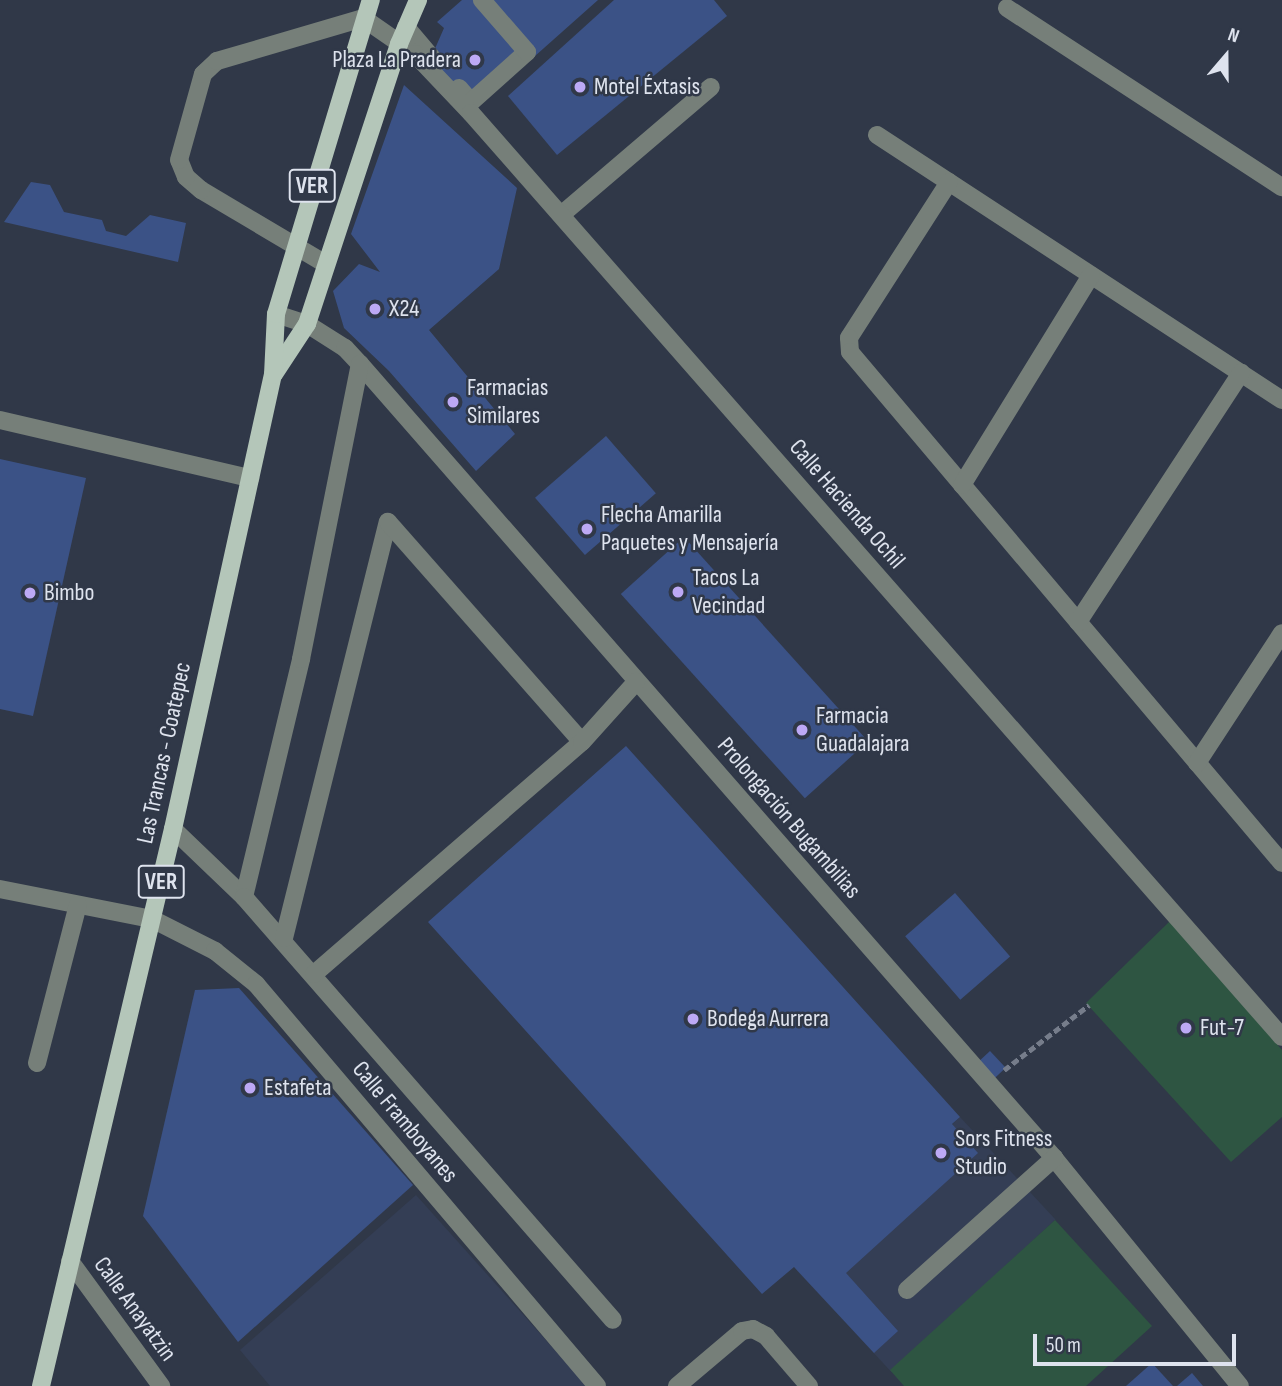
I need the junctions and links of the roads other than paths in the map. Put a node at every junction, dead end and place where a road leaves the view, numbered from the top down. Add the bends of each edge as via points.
1 (371, 0) edge
2 (418, 0) edge
3 (482, 0) edge
4 (1007, 8) dead end
5 (362, 18) junction
6 (406, 27) junction
7 (399, 44) junction
8 (711, 87) dead end
9 (877, 135) dead end
10 (949, 182) junction
11 (1282, 187) edge
12 (561, 215) junction
13 (293, 248) junction
14 (324, 263) junction
15 (1091, 275) junction
16 (276, 314) junction
17 (307, 324) junction
18 (360, 364) junction
19 (1241, 373) junction
20 (273, 375) junction
21 (1282, 400) edge
22 (0, 420) edge
23 (250, 478) junction
24 (962, 485) junction
25 (1078, 622) junction
26 (1282, 634) edge
27 (636, 682) junction
28 (582, 742) junction
29 (1197, 763) junction
30 (173, 829) junction
31 (1282, 863) edge
32 (0, 889) edge
33 (244, 897) junction
34 (78, 905) junction
35 (152, 919) junction
36 (284, 938) junction
37 (314, 974) junction
38 (1282, 1037) edge
39 (37, 1063) dead end
40 (1054, 1158) junction
41 (70, 1261) junction
42 (907, 1290) dead end
43 (612, 1320) dead end
44 (41, 1386) edge
45 (161, 1386) edge
46 (597, 1386) edge
47 (677, 1386) edge
48 (809, 1386) edge
49 (1240, 1386) edge

1 - 5 main road, Las Trancas - Coatepec / VER
2 - 6 main road, Las Trancas - Coatepec / VER
3 - 6 street via 527,52 471,102
4 - 11 street
5 - 7 street, Calle Hacienda Ochil
5 - 13 main road, Las Trancas - Coatepec / VER
5 - 13 street via 233,54 203,74 179,160 186,177
6 - 7 main road, Las Trancas - Coatepec / VER
7 - 12 street, Calle Hacienda Ochil via 415,54
7 - 14 main road, Las Trancas - Coatepec / VER
8 - 12 street
9 - 10 street
10 - 15 street
10 - 24 street via 849,338 850,352
12 - 38 street, Calle Hacienda Ochil
13 - 14 street
13 - 16 main road, Las Trancas - Coatepec / VER
14 - 17 main road, Las Trancas - Coatepec / VER
15 - 19 street
15 - 24 street
16 - 17 street, Prolongación Bugambilias
16 - 20 main road, Las Trancas - Coatepec / VER
17 - 18 street, Prolongación Bugambilias via 345,348
17 - 20 main road, Las Trancas - Coatepec
18 - 27 street, Prolongación Bugambilias
18 - 33 street via 301,659
19 - 21 street
19 - 25 street
20 - 23 main road, Las Trancas - Coatepec / VER
22 - 23 street
23 - 30 main road, Las Trancas - Coatepec / VER
24 - 25 street
25 - 29 street
26 - 29 street
27 - 28 street
27 - 40 street, Prolongación Bugambilias
28 - 36 street via 388,522
28 - 37 street
29 - 31 street
30 - 33 street
30 - 35 main road, Las Trancas - Coatepec / VER
32 - 34 street, Calle Framboyanes
33 - 36 street
34 - 35 street, Calle Framboyanes
34 - 39 street
35 - 41 main road, Las Trancas - Coatepec / VER
35 - 46 street, Calle Framboyanes via 215,951 256,984
36 - 37 street
37 - 43 street
40 - 42 street
40 - 49 street, Prolongación Bugambilias
41 - 44 main road, Las Trancas - Coatepec / VER
41 - 45 street, Calle Anayatzin
47 - 48 street via 741,1331 753,1329 766,1336

